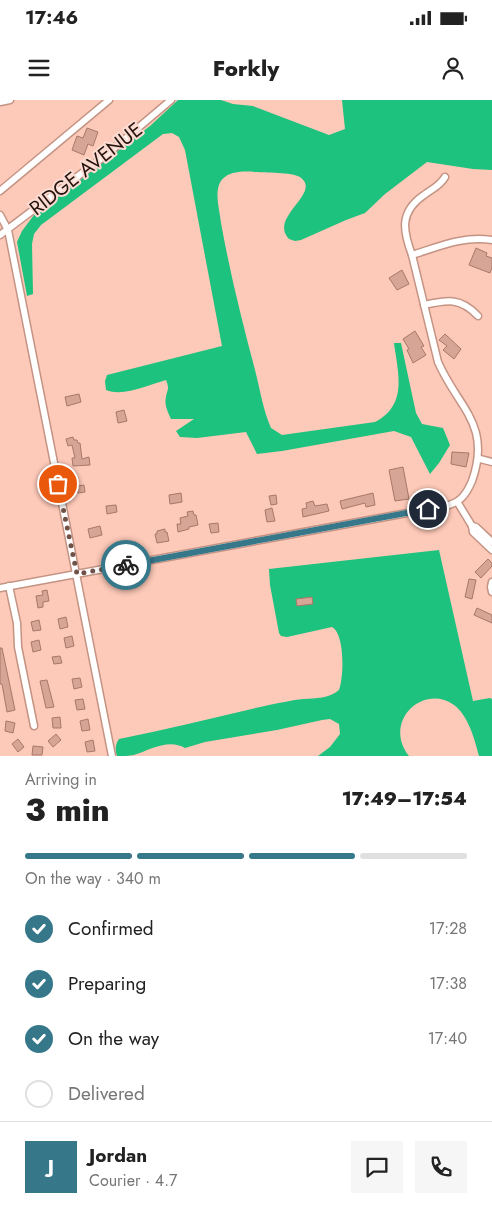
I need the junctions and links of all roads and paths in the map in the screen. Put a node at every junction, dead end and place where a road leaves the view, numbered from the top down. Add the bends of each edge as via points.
1 (10, 100) edge
2 (109, 100) edge
3 (171, 100) edge
4 (0, 102) edge
5 (445, 177) dead end
6 (0, 191) edge
7 (0, 215) edge
8 (8, 230) junction
9 (0, 235) edge
10 (492, 240) edge
11 (412, 256) junction
12 (424, 305) junction
13 (478, 316) dead end
14 (480, 459) junction
15 (492, 462) edge
16 (458, 503) junction
17 (472, 526) junction
18 (492, 542) edge
19 (492, 550) edge
20 (77, 574) junction
21 (492, 582) edge
22 (9, 586) junction
23 (0, 588) edge
24 (492, 592) edge
25 (34, 726) dead end
26 (112, 756) edge

1 - 4 street
2 - 6 street
3 - 8 street, RIDGE AVENUE via 125,140
5 - 11 street via 437,187 416,201 406,214 406,239
7 - 8 street
8 - 9 street, RIDGE AVENUE
8 - 20 street
10 - 11 street via 459,240
11 - 12 street
12 - 13 street via 456,301
12 - 14 street via 444,376 477,426
14 - 15 street
14 - 16 street via 469,488
16 - 17 street
16 - 20 street
17 - 18 street
17 - 19 street via 473,532
20 - 22 street
20 - 26 street
21 - 24 street
22 - 23 street
22 - 25 street

